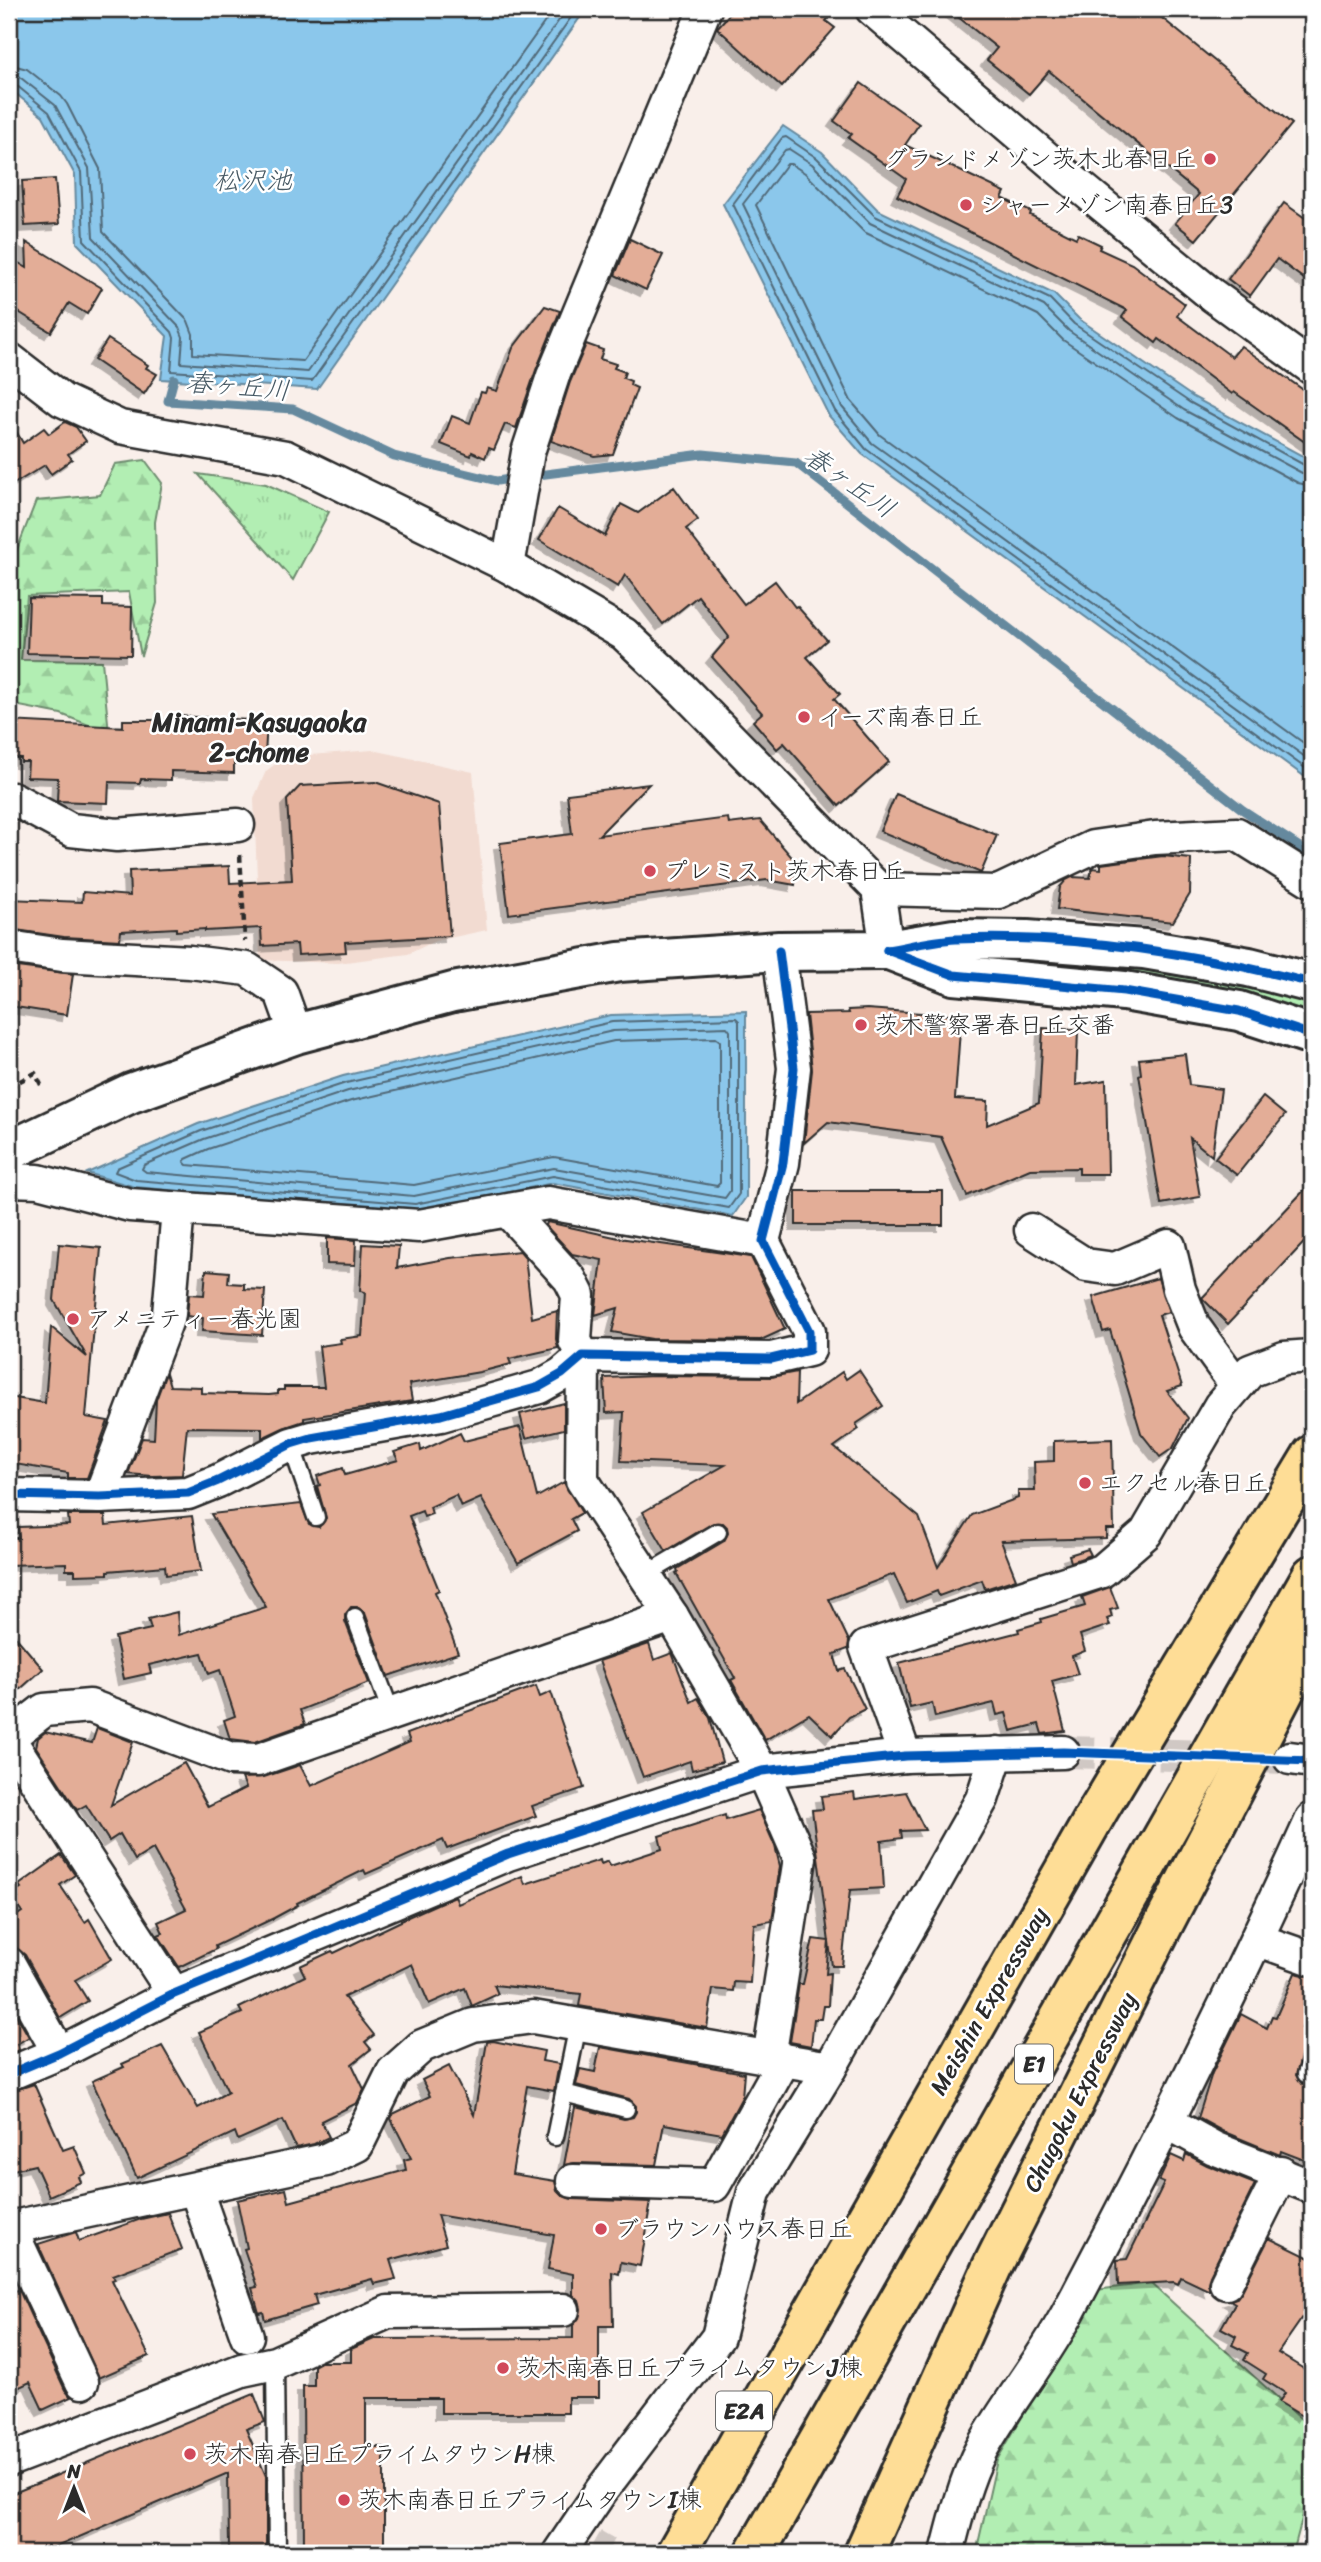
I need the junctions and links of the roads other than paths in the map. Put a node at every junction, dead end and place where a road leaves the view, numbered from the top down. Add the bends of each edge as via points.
1 (705, 9) edge
2 (872, 9) edge
3 (9, 359) edge
4 (1312, 368) edge
5 (508, 566) junction
6 (9, 799) edge
7 (238, 825) road end
8 (1312, 881) edge
9 (878, 889) junction
10 (9, 947) edge
11 (887, 950) junction
12 (779, 951) junction
13 (1312, 983) edge
14 (296, 1034) junction
15 (1312, 1035) edge
16 (9, 1151) edge
17 (9, 1180) edge
18 (178, 1209) junction
19 (508, 1211) junction
20 (1031, 1230) dead end
21 (763, 1241) junction
22 (583, 1356) junction
23 (1312, 1356) edge
24 (1237, 1386) junction
25 (291, 1444) junction
26 (1304, 1469) edge
27 (9, 1495) edge
28 (100, 1497) junction
29 (316, 1517) dead end
30 (718, 1532) dead end
31 (645, 1575) junction
32 (1312, 1575) edge
33 (355, 1616) dead end
34 (672, 1616) junction
35 (1312, 1637) edge
36 (392, 1715) junction
37 (9, 1738) edge
38 (1063, 1752) tunnel mouth
39 (997, 1753) junction
40 (905, 1756) junction
41 (762, 1771) junction
42 (1312, 1819) edge
43 (1258, 1940) junction
44 (1312, 1959) edge
45 (9, 1964) edge
46 (174, 1994) junction
47 (578, 2025) junction
48 (59, 2053) junction
49 (1312, 2057) edge
50 (777, 2059) junction
51 (831, 2068) junction
52 (9, 2074) edge
53 (1306, 2074) dead end
54 (564, 2093) junction
55 (626, 2109) dead end
56 (1168, 2123) junction
57 (555, 2137) dead end
58 (1282, 2173) junction
59 (573, 2181) dead end
60 (1312, 2187) edge
61 (196, 2190) junction
62 (10, 2228) edge
63 (837, 2270) junction
64 (1226, 2284) dead end
65 (563, 2310) dead end
66 (247, 2336) dead end
67 (275, 2363) junction
68 (82, 2382) dead end
69 (9, 2460) edge
70 (576, 2544) edge
71 (277, 2553) edge
72 (653, 2553) edge
73 (676, 2553) edge
74 (755, 2553) edge
75 (864, 2553) edge
76 (947, 2553) edge

1 - 5 street via 566,340 528,452
2 - 4 street via 1201,286
3 - 5 street via 62,400 120,426 286,457
5 - 9 street via 624,634
6 - 7 street via 71,830 117,835
8 - 9 street via 1237,834 1093,847 998,892
9 - 11 street
10 - 14 street via 247,970 281,992
11 - 12 main road
11 - 13 main road via 954,939 1144,949
11 - 15 main road via 954,975 1124,991 1239,1011
12 - 14 main road via 619,962 453,992
12 - 21 street via 794,1068 783,1163
14 - 16 main road via 131,1093
17 - 18 street via 38,1181 130,1205
18 - 19 street via 419,1226
18 - 28 street via 169,1314
19 - 21 street via 548,1203
19 - 22 street via 570,1279 578,1296 575,1341
20 - 24 street via 1086,1265 1115,1269 1169,1246 1194,1327
21 - 22 street via 809,1331 809,1350 771,1359
22 - 25 street via 540,1387 441,1415
22 - 31 street via 582,1480
23 - 24 street via 1284,1359 1250,1371
24 - 40 street via 1220,1406 1146,1533 1102,1571 866,1647
25 - 28 street via 188,1493
25 - 29 lane
26 - 63 highway, Meishin Expressway via 1098,1811
27 - 28 street
30 - 31 lane
31 - 34 street
32 - 74 highway, E1
33 - 36 lane
34 - 36 street
34 - 41 street
35 - 75 highway, Chugoku Expressway via 992,2267
36 - 37 street via 258,1760 231,1759 90,1706 44,1710
37 - 46 street
38 - 39 street
39 - 40 street
39 - 51 street via 982,1799
40 - 41 street
41 - 46 street via 508,1854
41 - 50 street via 800,1858
42 - 43 street
43 - 44 street
43 - 56 street
45 - 48 street
46 - 48 street
47 - 50 street
47 - 54 lane
47 - 61 street via 533,2017 473,2025 422,2046 393,2072 356,2145 326,2160
48 - 52 street
49 - 53 lane
50 - 51 street
50 - 59 street via 714,2185
51 - 70 street via 754,2192 718,2337 601,2491
54 - 55 lane
54 - 57 lane
56 - 58 street via 1214,2148
56 - 76 street via 1063,2323 981,2449
58 - 60 street
58 - 64 street
61 - 62 street
61 - 66 street
62 - 68 street
63 - 72 highway, E2A
63 - 73 highway, Meishin Expressway
65 - 67 street via 388,2312
67 - 69 street via 242,2370
67 - 71 lane

